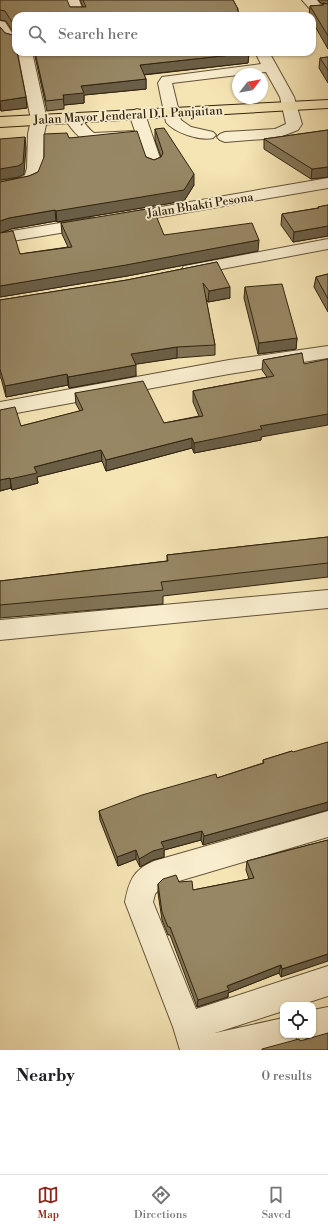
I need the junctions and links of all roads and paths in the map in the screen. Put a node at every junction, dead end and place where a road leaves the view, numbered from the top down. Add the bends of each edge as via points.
1 (72, 0) edge
2 (309, 0) edge
3 (328, 9) edge
4 (76, 12) edge
5 (0, 25) edge
6 (12, 39) edge
7 (26, 56) edge
8 (264, 56) edge
9 (270, 67) junction
10 (328, 104) edge
11 (288, 106) junction
12 (171, 112) junction
13 (137, 114) junction
14 (72, 118) junction
15 (39, 120) junction
16 (0, 122) edge
17 (143, 135) junction
18 (208, 135) dead end
19 (224, 137) dead end
20 (154, 164) edge
21 (328, 184) edge
22 (0, 186) edge
23 (0, 238) edge
24 (328, 244) edge
25 (173, 274) edge
26 (328, 352) edge
27 (0, 409) edge
28 (328, 599) edge
29 (0, 630) edge
30 (328, 824) edge
31 (328, 981) edge
32 (328, 1022) edge
33 (316, 1024) edge
34 (280, 1033) edge
35 (191, 1038) edge
36 (209, 1050) edge

1 - 4 street
2 - 3 street via 316,7
5 - 6 street
7 - 15 street
8 - 9 street
9 - 11 street via 287,97
9 - 12 street via 167,80 165,83
10 - 11 highway, Jalan Mayor Jenderal D.I. Panjaitan
11 - 12 highway, Jalan Mayor Jenderal D.I. Panjaitan
11 - 19 street via 294,124 290,129 277,133
12 - 13 highway, Jalan Mayor Jenderal D.I. Panjaitan
12 - 18 street via 174,122 182,128
13 - 14 highway, Jalan Mayor Jenderal D.I. Panjaitan
13 - 17 street
14 - 15 highway, Jalan Mayor Jenderal D.I. Panjaitan
14 - 17 street via 91,138
15 - 16 highway, Jalan Mayor Jenderal D.I. Panjaitan
15 - 22 street via 29,141 35,168 32,178
17 - 20 street
21 - 23 street, Jalan Bhakti Pesona
24 - 25 street
26 - 27 street via 229,367
28 - 29 street
30 - 35 street via 154,875 142,887 139,902
31 - 35 street
32 - 33 street
34 - 36 street

